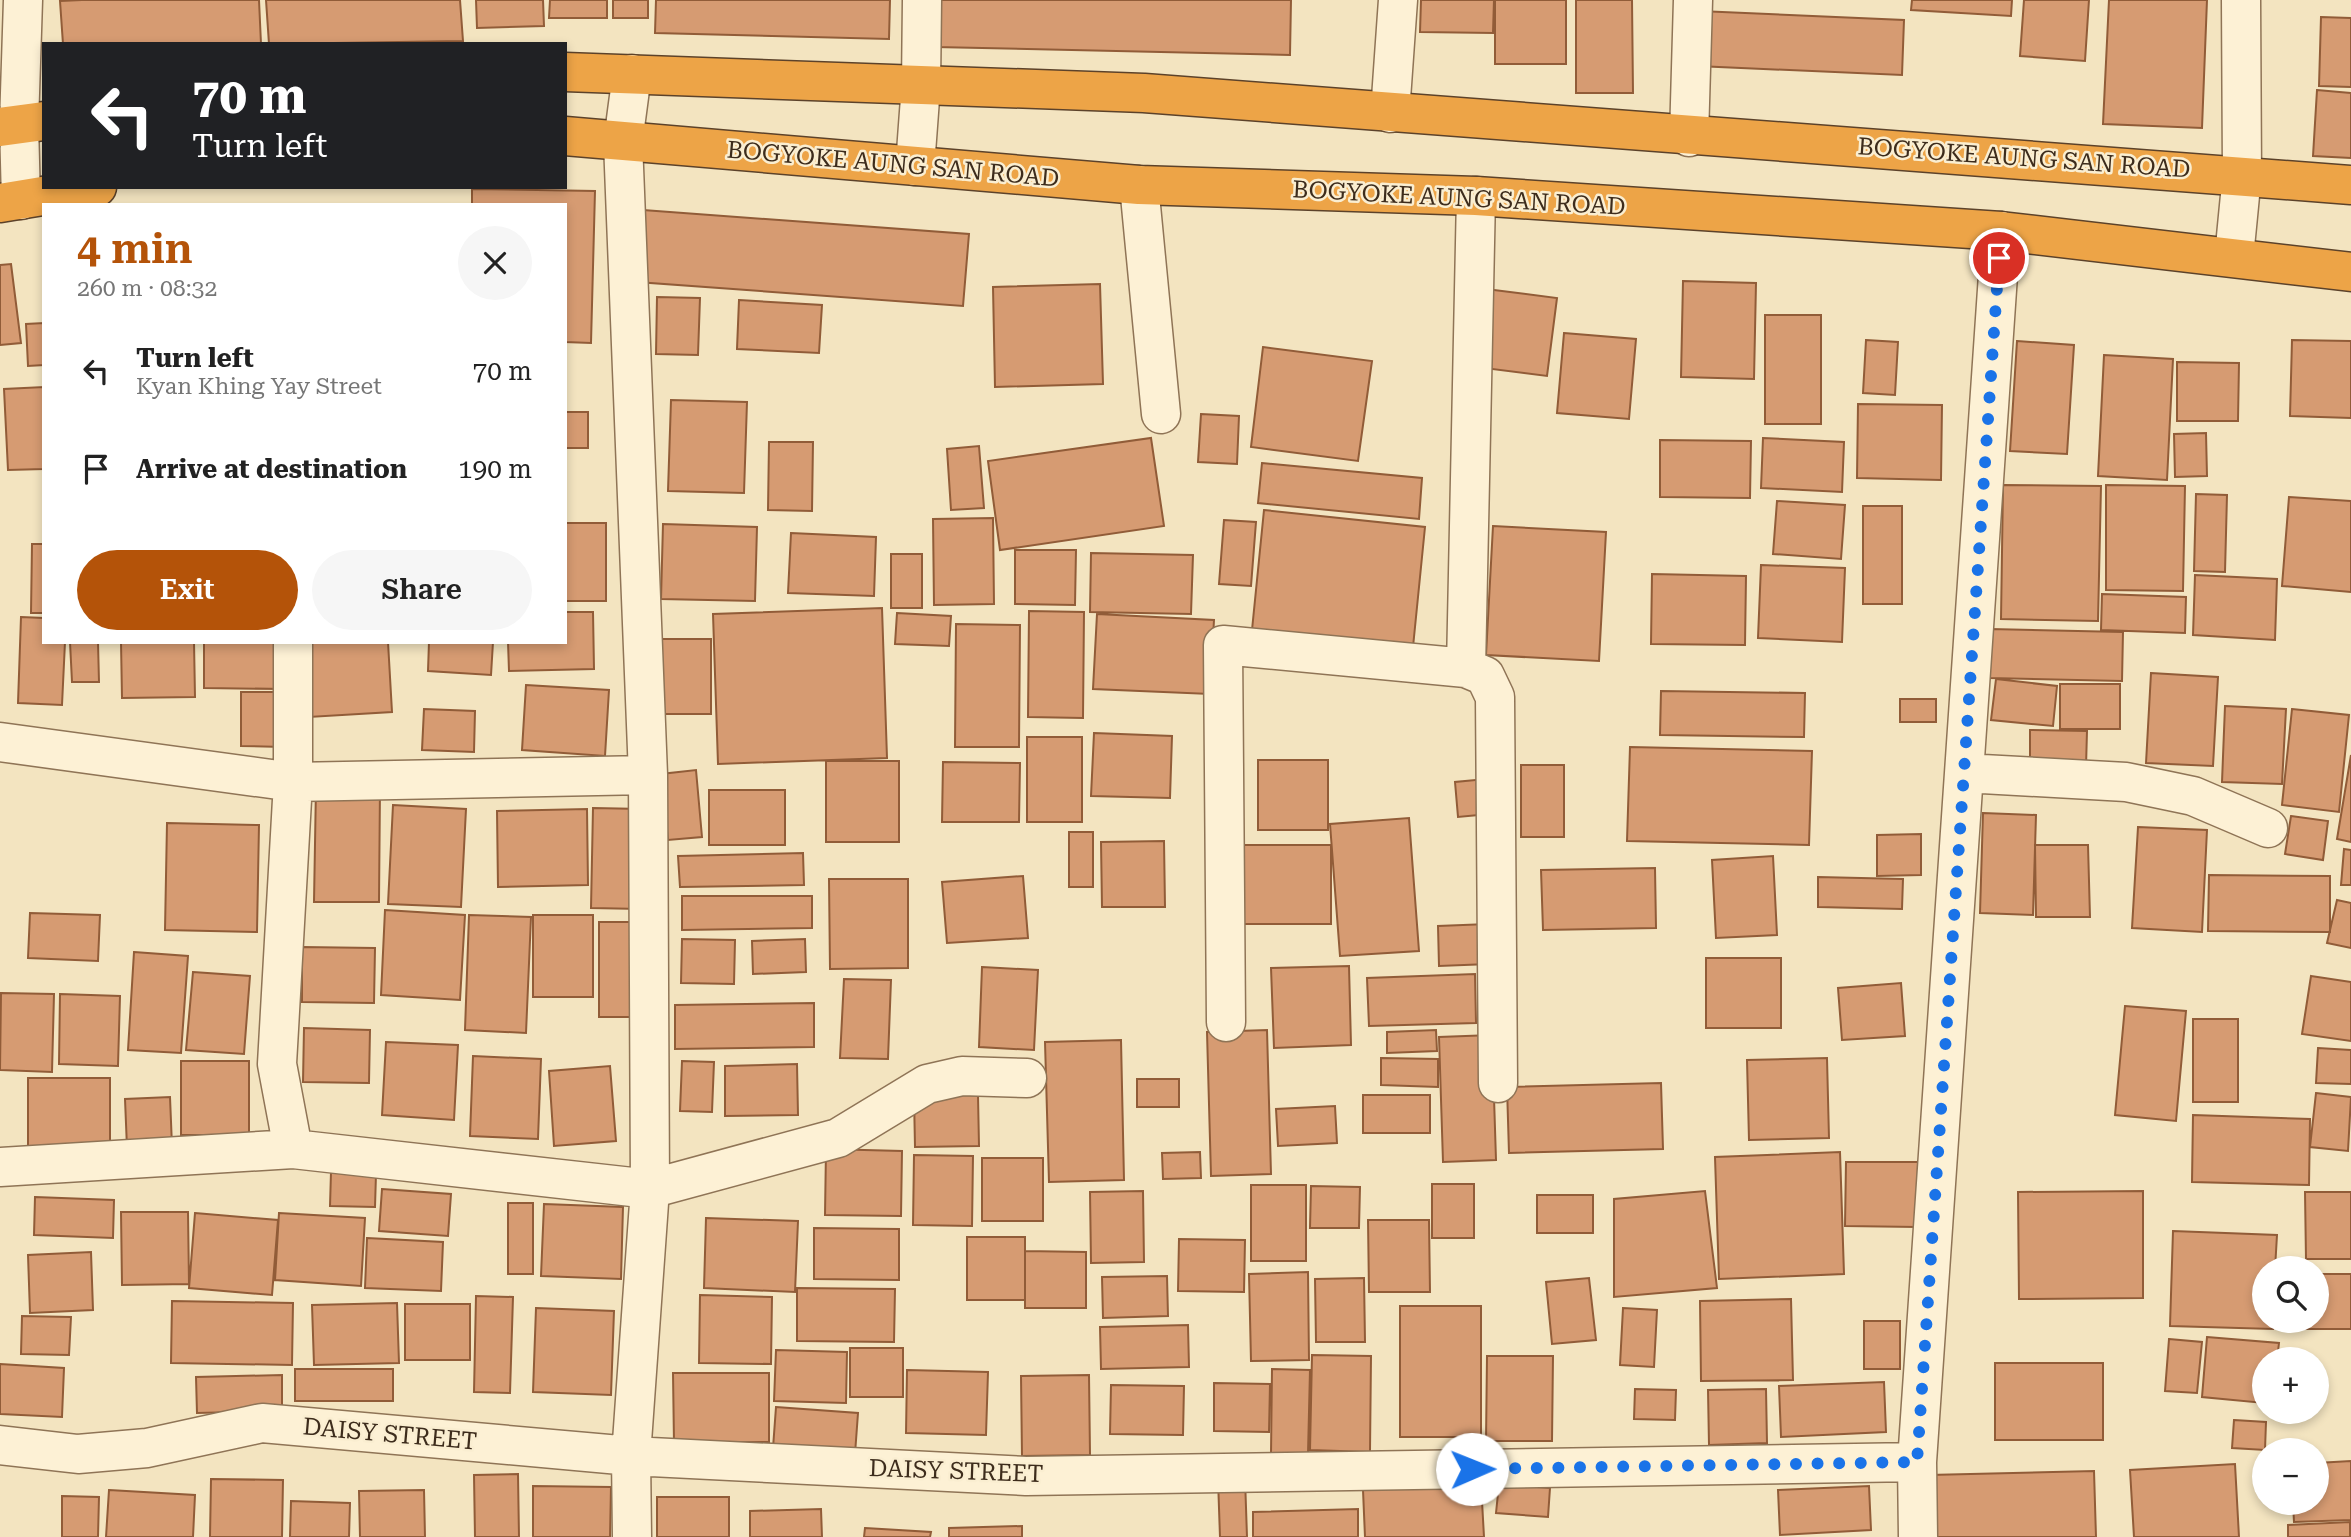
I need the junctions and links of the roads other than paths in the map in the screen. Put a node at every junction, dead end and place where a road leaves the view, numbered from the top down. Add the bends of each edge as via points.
1 (23, 0) edge
2 (922, 0) edge
3 (1398, 0) edge
4 (1693, 0) edge
5 (2241, 0) edge
6 (567, 72) edge
7 (632, 74) junction
8 (921, 85) junction
9 (1390, 113) junction
10 (21, 124) edge
11 (567, 136) edge
12 (1689, 137) junction
13 (623, 142) junction
14 (915, 166) junction
15 (2242, 175) junction
16 (1139, 185) junction
17 (2351, 185) edge
18 (85, 189) edge
19 (1476, 196) junction
20 (11, 201) edge
21 (2001, 231) junction
22 (2234, 257) junction
23 (2351, 272) edge
24 (1161, 414) dead end
25 (293, 644) edge
26 (1466, 668) junction
27 (0, 742) edge
28 (1964, 773) junction
29 (648, 775) junction
30 (293, 782) junction
31 (2268, 828) dead end
32 (1226, 1022) dead end
33 (1027, 1077) dead end
34 (1498, 1083) dead end
35 (293, 1149) junction
36 (0, 1167) edge
37 (650, 1189) junction
38 (0, 1445) edge
39 (631, 1456) junction
40 (1917, 1462) junction
41 (632, 1537) edge
42 (1918, 1537) edge

1 - 10 street
2 - 8 street
3 - 9 street
4 - 12 street
5 - 15 street
6 - 7 highway, BOGYOKE AUNG SAN ROAD
7 - 8 highway, BOGYOKE AUNG SAN ROAD
7 - 13 street
8 - 9 highway, BOGYOKE AUNG SAN ROAD via 1144,93
8 - 14 street
9 - 12 highway, BOGYOKE AUNG SAN ROAD
10 - 20 street
11 - 13 highway, BOGYOKE AUNG SAN ROAD
12 - 15 highway, BOGYOKE AUNG SAN ROAD
13 - 14 highway, BOGYOKE AUNG SAN ROAD
13 - 29 street
14 - 16 highway, BOGYOKE AUNG SAN ROAD
15 - 17 highway, BOGYOKE AUNG SAN ROAD
15 - 22 street
16 - 19 highway, BOGYOKE AUNG SAN ROAD
16 - 24 street
18 - 20 highway
19 - 21 highway, BOGYOKE AUNG SAN ROAD
19 - 26 street
21 - 22 highway, BOGYOKE AUNG SAN ROAD
21 - 28 street
22 - 23 highway, BOGYOKE AUNG SAN ROAD
25 - 30 street
26 - 32 street via 1223,645
26 - 34 street via 1485,676 1495,697
27 - 30 street
28 - 31 street via 2126,782 2193,796
28 - 40 street
29 - 30 street
29 - 37 street
30 - 35 street via 277,1064
33 - 37 street via 962,1076 927,1084 838,1138
35 - 36 street
35 - 37 street
37 - 39 street
38 - 39 street, DAISY STREET via 78,1454 147,1448 262,1423
39 - 40 street, DAISY STREET via 1026,1476
39 - 41 street
40 - 42 street

